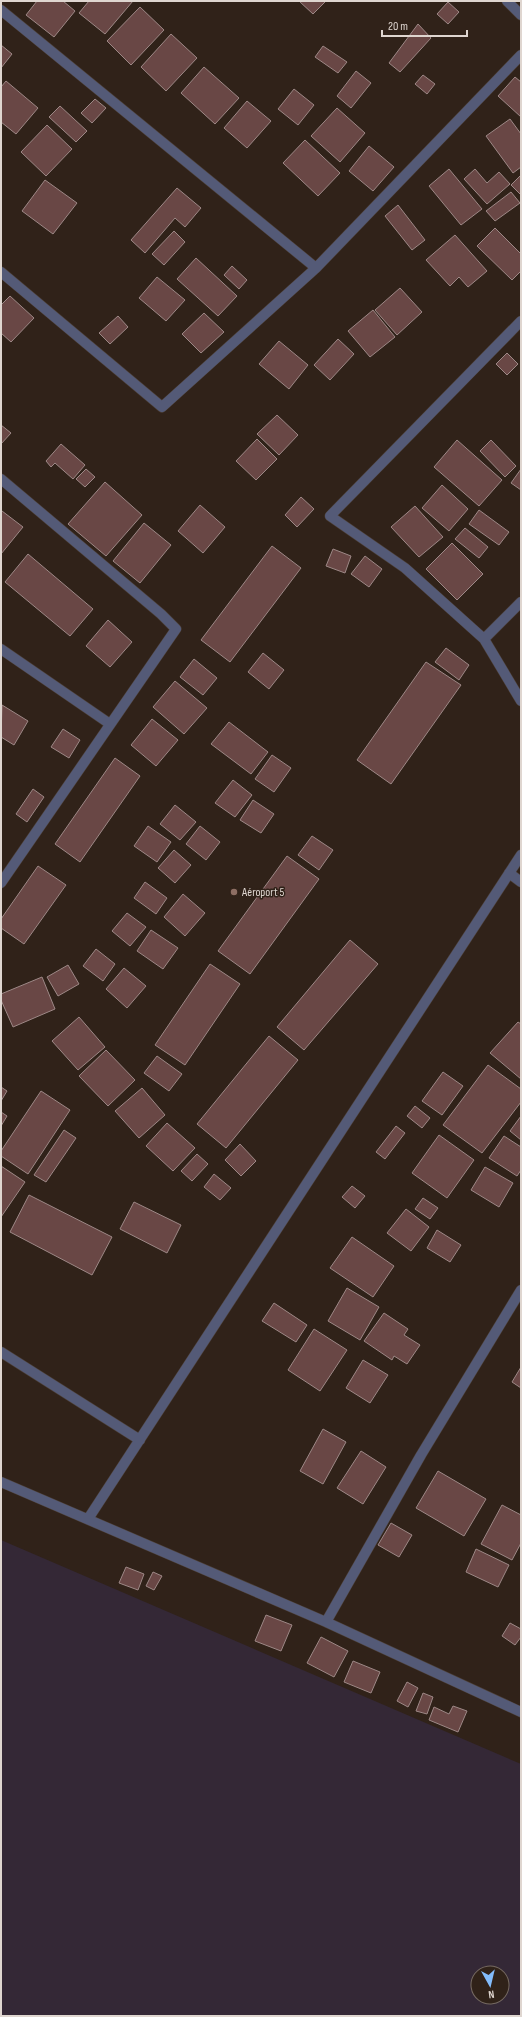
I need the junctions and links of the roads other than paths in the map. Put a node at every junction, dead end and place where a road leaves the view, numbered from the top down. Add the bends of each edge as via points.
1 (507, 1) edge
2 (1, 10) edge
3 (521, 15) edge
4 (521, 55) edge
5 (316, 268) junction
6 (1, 272) edge
7 (521, 321) edge
8 (1, 479) edge
9 (521, 602) edge
10 (484, 639) junction
11 (1, 649) edge
12 (521, 701) edge
13 (110, 724) junction
14 (521, 854) edge
15 (509, 873) junction
16 (521, 882) edge
17 (1, 883) edge
18 (521, 1290) edge
19 (1, 1352) edge
20 (140, 1440) junction
21 (1, 1482) edge
22 (88, 1519) junction
23 (326, 1622) junction
24 (521, 1712) edge

1 - 3 street
2 - 5 street
4 - 5 street
5 - 6 street via 162,407
7 - 10 street via 330,516 404,568
8 - 13 street via 176,629
9 - 10 street
10 - 12 street
11 - 13 street
13 - 17 street
14 - 15 street
15 - 16 street
15 - 20 street
18 - 23 street via 421,1455
19 - 20 street
20 - 22 street
21 - 22 street
22 - 23 street
23 - 24 street

